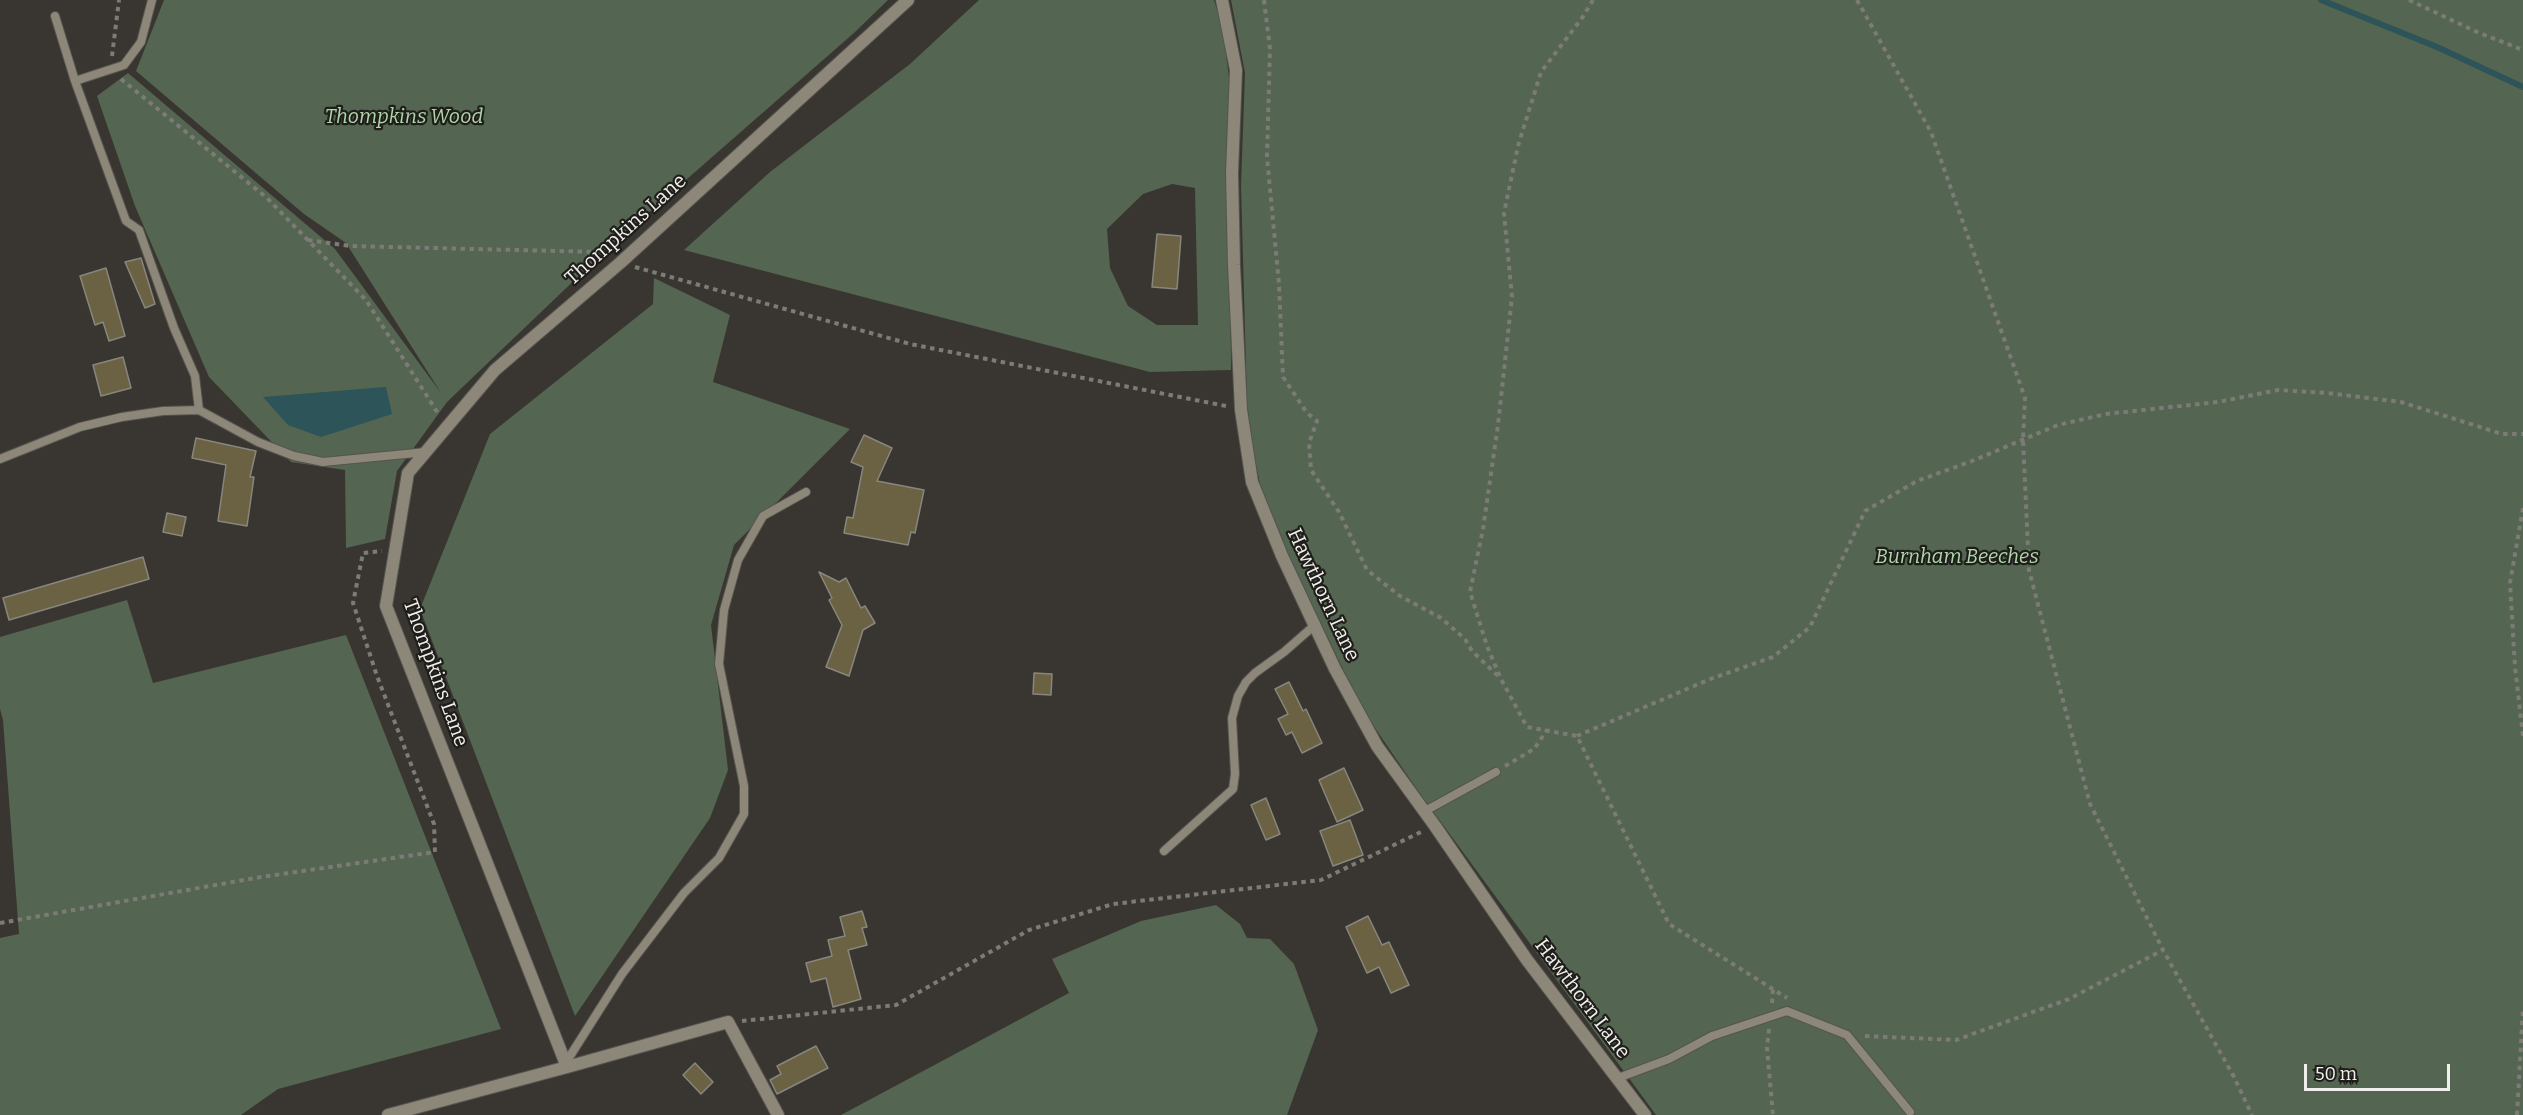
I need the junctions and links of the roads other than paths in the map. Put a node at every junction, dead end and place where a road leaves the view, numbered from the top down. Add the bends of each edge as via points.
1 (152, 0) edge
2 (908, 0) edge
3 (1222, 0) edge
4 (56, 16) dead end
5 (75, 81) junction
6 (199, 410) junction
7 (426, 452) junction
8 (0, 459) edge
9 (806, 492) dead end
10 (1316, 624) junction
11 (1496, 772) road end
12 (1425, 811) junction
13 (1164, 851) dead end
14 (566, 1065) junction
15 (1618, 1078) junction
16 (1910, 1112) dead end
17 (388, 1115) edge
18 (778, 1115) edge
19 (1646, 1115) edge

1 - 5 lane via 141,42 124,65
2 - 7 street, Thompkins Lane via 620,263 495,370
3 - 10 street, Hawthorn Lane via 1236,70 1232,184 1241,410 1252,482 1282,556
4 - 5 lane
5 - 6 lane via 126,221 140,230 195,376
6 - 7 lane via 258,442 323,462
6 - 8 lane via 163,411 80,427
7 - 14 street, Thompkins Lane via 408,473 386,606
9 - 14 lane via 763,516 738,560 724,610 719,664 744,786 744,814 719,858 684,893 622,974
10 - 12 street, Hawthorn Lane via 1335,669 1377,746
10 - 13 lane via 1246,682 1232,718 1233,789
11 - 12 lane
12 - 15 street, Hawthorn Lane via 1527,960
14 - 17 street
14 - 18 street via 728,1022
15 - 16 lane via 1669,1059 1712,1036 1787,1011 1847,1035
15 - 19 street, Hawthorn Lane

